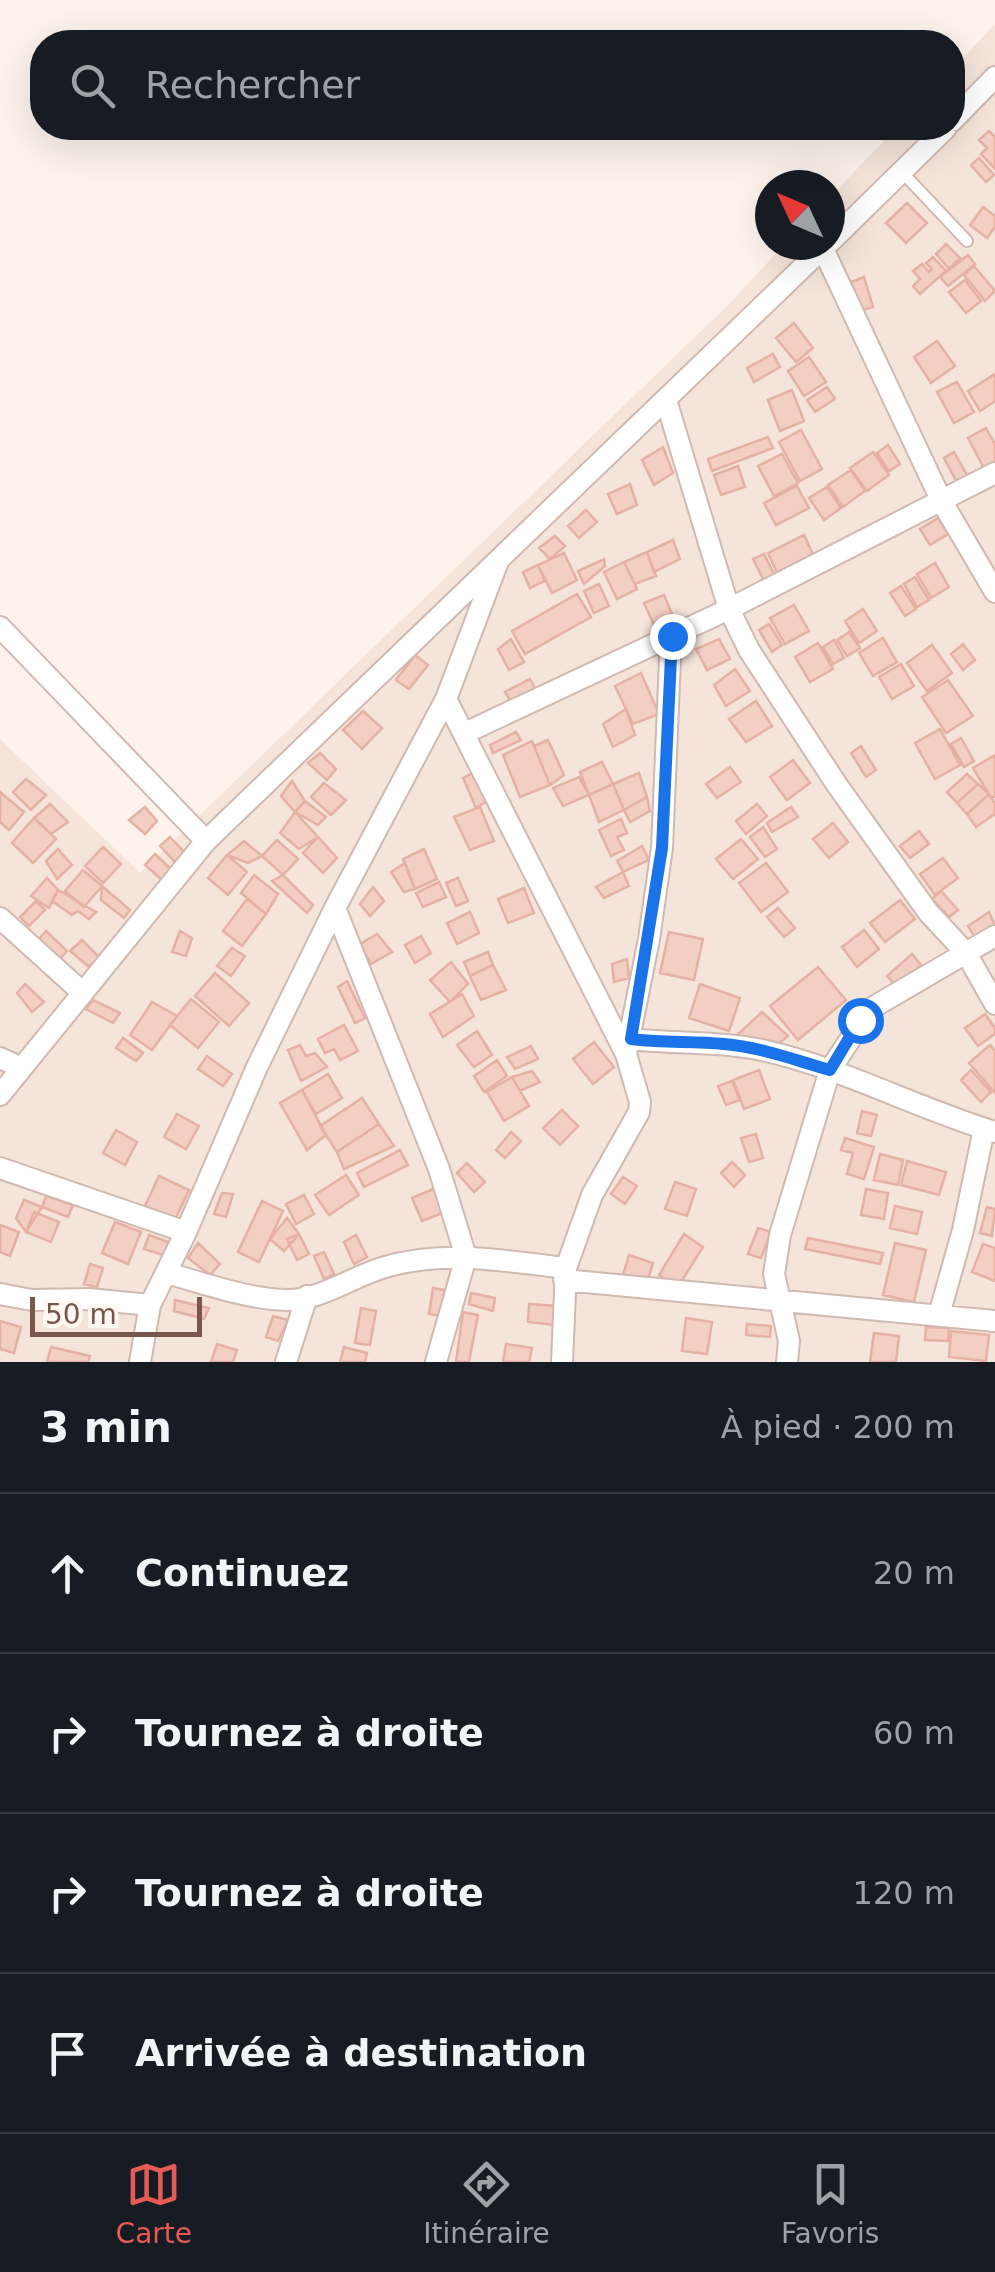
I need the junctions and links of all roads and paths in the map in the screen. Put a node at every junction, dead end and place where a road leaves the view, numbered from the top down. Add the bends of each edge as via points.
1 (995, 77) edge
2 (965, 107) edge
3 (934, 140) edge
4 (902, 172) junction
5 (845, 227) edge
6 (967, 241) dead end
7 (811, 260) edge
8 (833, 260) edge
9 (666, 400) junction
10 (995, 472) edge
11 (942, 502) junction
12 (500, 557) junction
13 (995, 592) edge
14 (730, 609) junction
15 (0, 626) edge
16 (672, 636) junction
17 (446, 699) junction
18 (465, 734) junction
19 (206, 841) junction
20 (335, 908) junction
21 (0, 918) edge
22 (995, 936) edge
23 (966, 954) junction
24 (82, 993) junction
25 (995, 1004) edge
26 (629, 1046) junction
27 (0, 1058) edge
28 (22, 1068) junction
29 (830, 1070) junction
30 (0, 1094) edge
31 (990, 1130) edge
32 (0, 1168) edge
33 (186, 1232) junction
34 (466, 1256) junction
35 (166, 1273) junction
36 (566, 1274) junction
37 (0, 1294) edge
38 (307, 1296) junction
39 (778, 1302) junction
40 (150, 1305) junction
41 (939, 1315) junction
42 (995, 1320) edge
43 (140, 1362) edge
44 (286, 1362) edge
45 (436, 1362) edge
46 (562, 1362) edge
47 (787, 1362) edge

1 - 2 street
3 - 4 street
4 - 5 street
4 - 6 lane
7 - 9 street
8 - 11 street
9 - 12 street
9 - 14 street
10 - 11 street
11 - 13 street
11 - 14 street
12 - 17 street
12 - 19 street
14 - 16 street
14 - 23 street via 837,785
15 - 19 street
16 - 18 street
16 - 26 street via 662,848
17 - 18 street
17 - 20 street
18 - 26 street
19 - 24 street
20 - 33 street
20 - 34 street via 439,1168
21 - 24 street
22 - 23 street
23 - 25 street
23 - 29 street via 870,1009
24 - 28 street
26 - 29 street via 724,1044
26 - 36 street via 639,1112 592,1194
27 - 28 street
28 - 30 street
29 - 31 street
29 - 39 street via 780,1235
31 - 41 street
32 - 33 street
33 - 35 street
34 - 36 street
34 - 38 street via 384,1267
34 - 45 street
35 - 38 street via 262,1298
35 - 40 street
36 - 39 street
36 - 46 street
37 - 40 street
38 - 44 street
39 - 41 street
39 - 47 street via 789,1341
40 - 43 street
41 - 42 street

